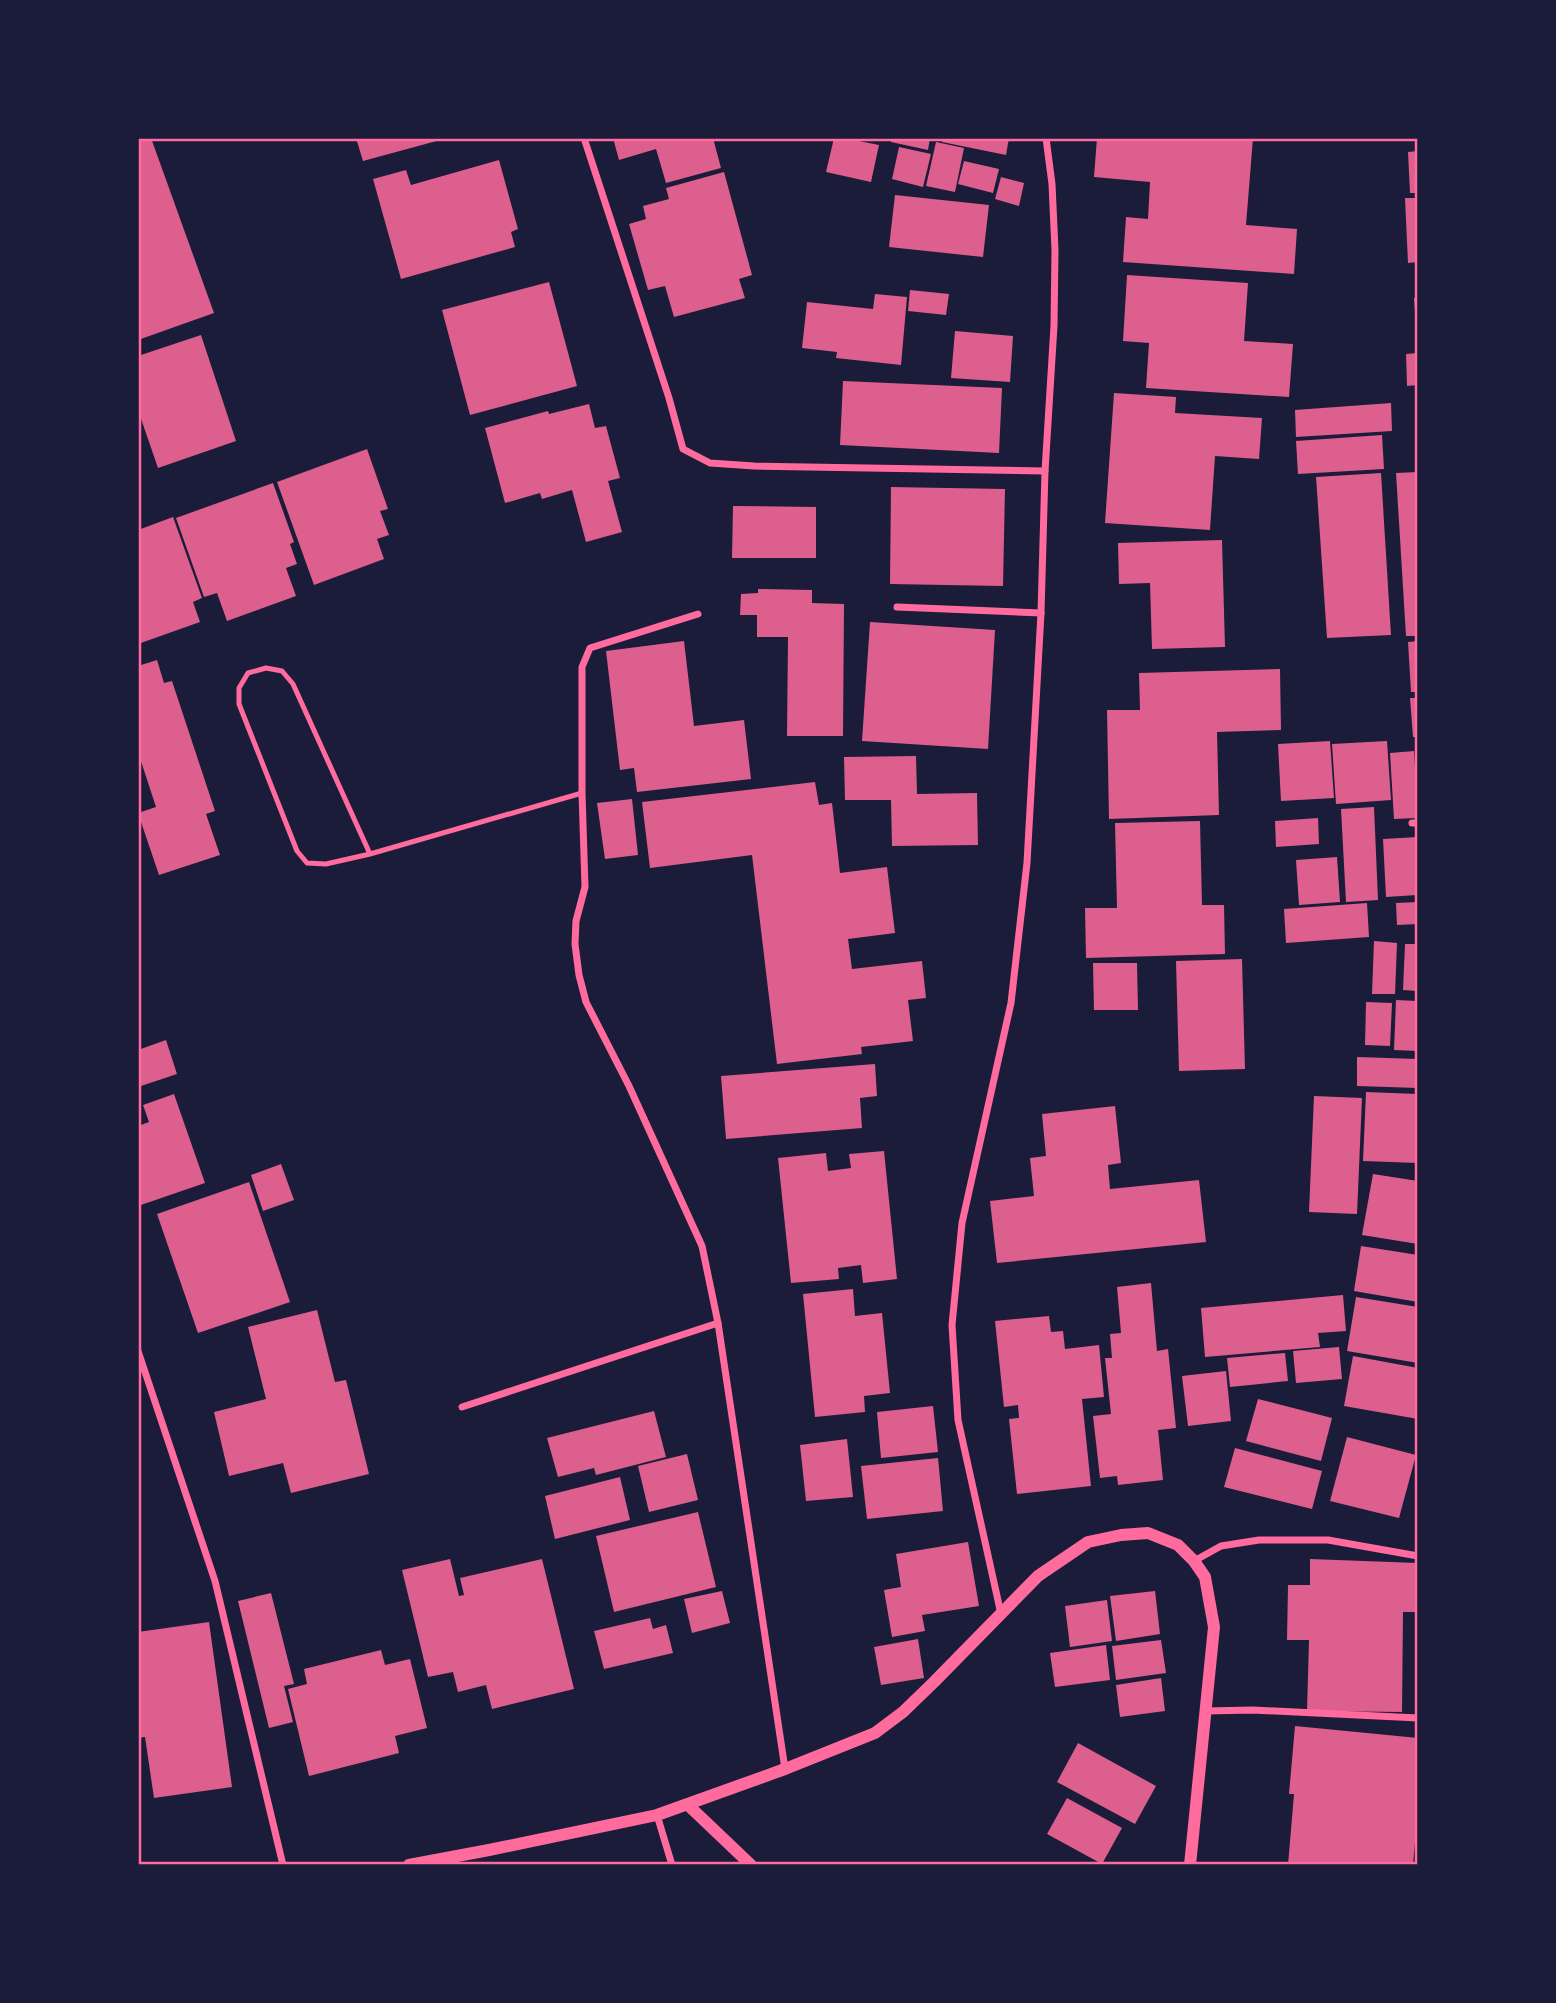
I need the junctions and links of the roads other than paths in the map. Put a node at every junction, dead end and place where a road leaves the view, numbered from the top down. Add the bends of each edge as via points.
1 (584, 138) edge
2 (1046, 138) edge
3 (1045, 471) junction
4 (897, 607) dead end
5 (1041, 613) junction
6 (698, 614) dead end
7 (582, 793) junction
8 (370, 854) junction
9 (718, 1323) junction
10 (138, 1351) edge
11 (462, 1407) dead end
12 (1418, 1556) edge
13 (1194, 1561) junction
14 (1001, 1614) junction
15 (1205, 1711) junction
16 (1418, 1717) edge
17 (785, 1769) junction
18 (688, 1805) junction
19 (657, 1815) junction
20 (284, 1865) edge
21 (409, 1865) edge
22 (672, 1865) edge
23 (751, 1865) edge
24 (1189, 1865) edge

1 - 3 street via 683,449 710,463 754,466
2 - 3 street via 1055,250
3 - 5 street
4 - 5 street
5 - 14 street via 1027,863 1011,1003 962,1223 952,1325 958,1420
6 - 7 street via 590,648 582,667
7 - 8 lane
7 - 9 street via 585,887 576,921 579,975 586,1002 702,1246
8 - 8 lane via 316,864 307,863 297,851 239,704 239,688 248,673 266,668 282,671 293,684
9 - 11 street
9 - 17 street
10 - 20 street via 215,1581
12 - 13 street via 1328,1540 1259,1539 1221,1546
13 - 14 street via 1178,1545 1148,1534 1088,1542 1038,1576
13 - 15 street via 1205,1577 1214,1628
14 - 17 street via 934,1682 875,1732
15 - 16 street
15 - 24 street
17 - 18 street
18 - 19 street
18 - 23 street
19 - 21 street
19 - 22 street

